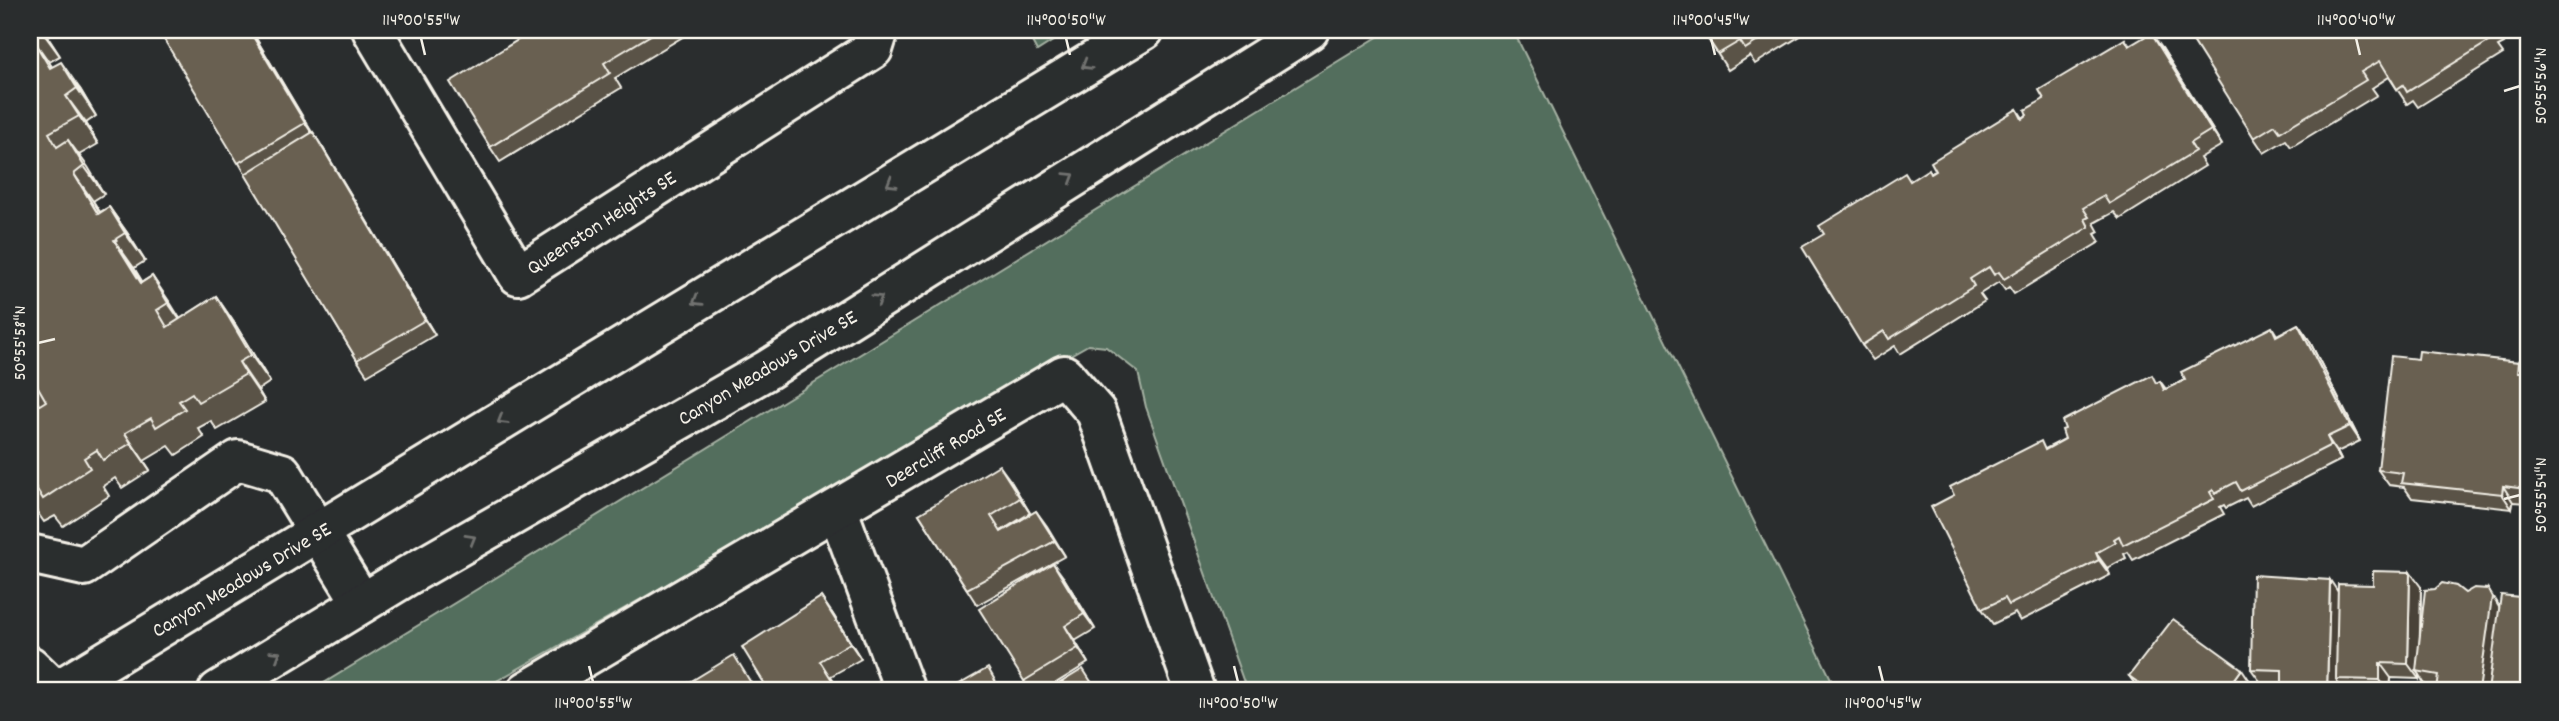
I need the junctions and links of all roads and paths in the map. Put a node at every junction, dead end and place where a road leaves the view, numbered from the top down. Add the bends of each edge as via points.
1 (372, 30) edge
2 (879, 30) edge
3 (1144, 30) edge
4 (1309, 30) edge
5 (838, 511) junction
6 (319, 531) junction
7 (30, 554) edge
8 (362, 603) junction
9 (30, 666) edge
10 (56, 691) edge
11 (218, 691) edge
12 (527, 691) edge
13 (905, 691) edge
14 (1195, 691) edge

1 - 2 street, Queenston Heights SE via 518,275 873,49
3 -> 6 street, Canyon Meadows Drive SE
8 -> 4 street, Canyon Meadows Drive SE via 767,370
5 - 12 street, Deercliff Road SE
5 - 13 street
5 - 14 street, Deercliff Road SE via 1064,375 1096,412
6 - 7 street via 282,473 238,460 84,566
6 - 8 street
6 - 10 street, Canyon Meadows Drive SE
11 -> 8 street, Canyon Meadows Drive SE
9 - 10 street

